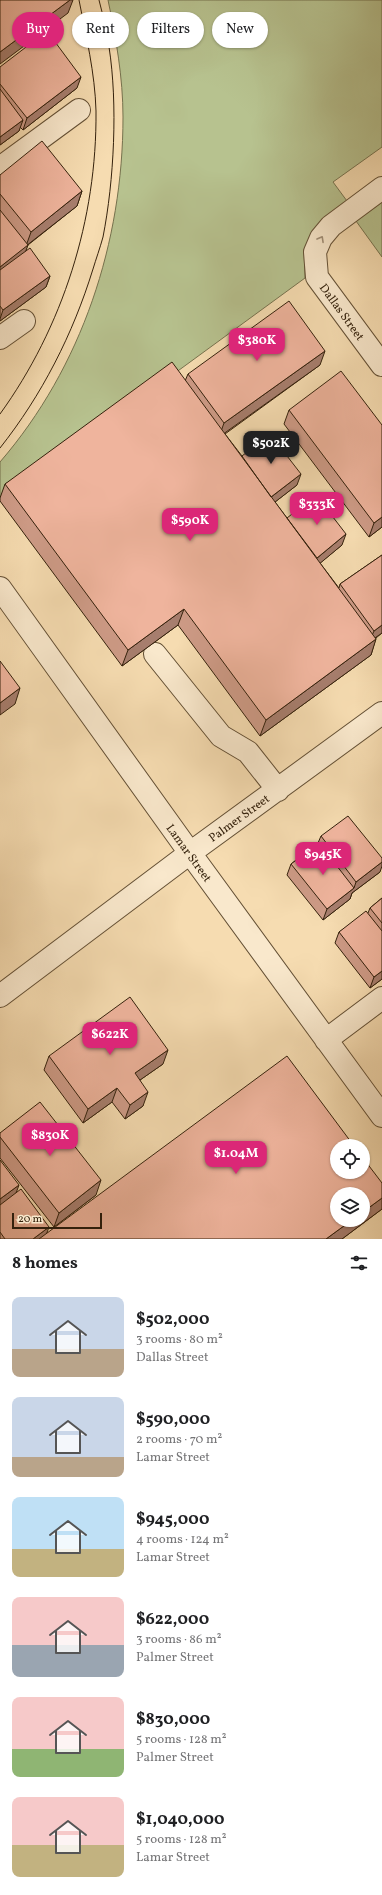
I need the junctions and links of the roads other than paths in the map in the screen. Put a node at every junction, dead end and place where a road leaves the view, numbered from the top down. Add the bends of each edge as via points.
1 (79, 110) dead end
2 (0, 168) edge
3 (382, 188) edge
4 (24, 321) dead end
5 (0, 338) edge
6 (382, 365) edge
7 (0, 588) edge
8 (155, 654) dead end
9 (382, 713) edge
10 (278, 790) junction
11 (190, 854) junction
12 (0, 996) edge
13 (382, 998) edge
14 (326, 1040) junction
15 (382, 1116) edge

1 - 2 street
6 -> 3 street, Dallas Street via 317,277 315,252 321,238 331,226
4 - 5 street
7 - 11 street, Lamar Street
8 - 10 street via 221,736 248,752
9 - 10 street, Palmer Street
10 - 11 street, Palmer Street
11 - 12 street, Palmer Street
11 - 14 street, Lamar Street
13 - 14 street
14 - 15 street, Lamar Street

